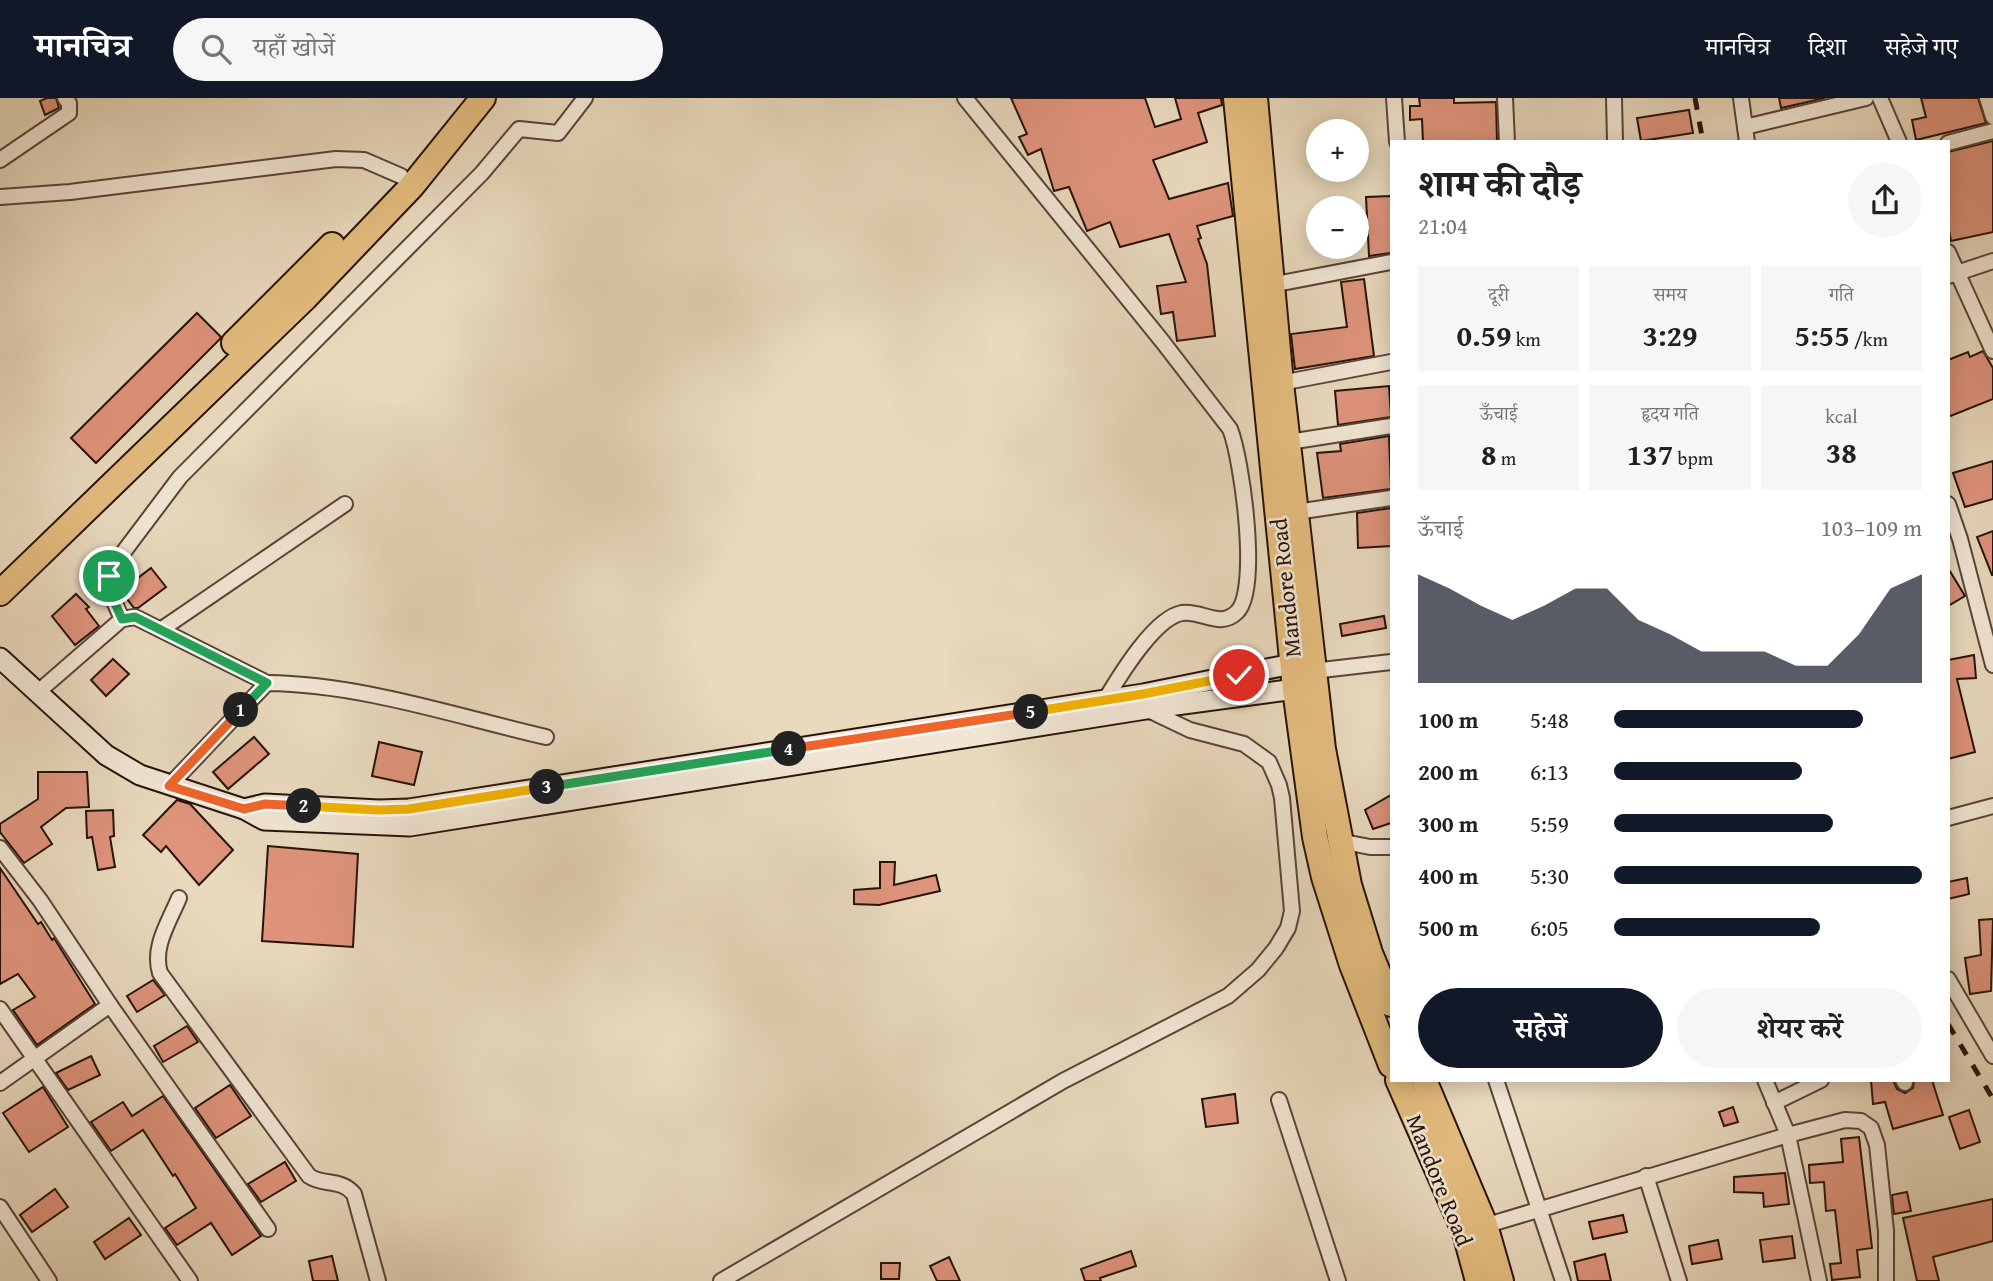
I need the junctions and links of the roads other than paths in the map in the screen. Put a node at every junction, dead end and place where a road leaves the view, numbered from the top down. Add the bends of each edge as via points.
1 (65, 98) edge
2 (463, 98) edge
3 (484, 98) edge
4 (585, 98) edge
5 (965, 98) edge
6 (1236, 98) edge
7 (1255, 98) edge
8 (1394, 98) edge
9 (1505, 98) edge
10 (1614, 98) edge
11 (1741, 98) edge
12 (1866, 98) edge
13 (1880, 98) edge
14 (1987, 98) edge
15 (1993, 117) edge
16 (1993, 131) edge
17 (1746, 134) edge
18 (1396, 140) edge
19 (1507, 140) edge
20 (1615, 140) edge
21 (1898, 140) edge
22 (1950, 142) edge
23 (0, 160) edge
24 (401, 176) junction
25 (0, 197) edge
26 (1993, 261) edge
27 (1390, 262) edge
28 (1952, 274) edge
29 (1264, 287) junction
30 (1993, 352) edge
31 (1390, 362) edge
32 (1282, 383) junction
33 (1390, 426) edge
34 (1289, 442) junction
35 (1390, 498) edge
36 (345, 505) dead end
37 (1950, 510) edge
38 (1296, 512) junction
39 (0, 570) edge
40 (0, 593) edge
41 (122, 619) junction
42 (162, 629) junction
43 (0, 658) edge
44 (1390, 662) edge
45 (1993, 665) edge
46 (1303, 667) junction
47 (267, 683) junction
48 (1295, 689) junction
49 (38, 692) junction
50 (1188, 694) junction
51 (1105, 700) junction
52 (1146, 709) junction
53 (546, 737) dead end
54 (169, 786) junction
55 (1993, 806) edge
56 (409, 817) junction
57 (1950, 817) edge
58 (1339, 841) junction
59 (1390, 846) edge
60 (0, 848) edge
61 (178, 898) dead end
62 (1950, 982) edge
63 (1390, 1002) edge
64 (110, 1005) junction
65 (0, 1009) edge
66 (1993, 1056) edge
67 (34, 1058) junction
68 (1390, 1062) edge
69 (1399, 1082) edge
70 (1425, 1082) edge
71 (1497, 1082) edge
72 (1766, 1082) edge
73 (1817, 1082) edge
74 (0, 1083) edge
75 (1279, 1100) dead end
76 (1774, 1102) junction
77 (1788, 1135) junction
78 (1646, 1176) junction
79 (0, 1207) edge
80 (1540, 1208) junction
81 (268, 1229) dead end
82 (1475, 1229) junction
83 (1816, 1280) edge
84 (49, 1281) edge
85 (190, 1281) edge
86 (378, 1281) edge
87 (721, 1281) edge
88 (1338, 1281) edge
89 (1478, 1281) edge
90 (1501, 1281) edge
91 (1563, 1281) edge
92 (1679, 1281) edge
93 (1886, 1281) edge

1 - 23 street via 69,113
2 - 24 highway
3 - 40 highway via 412,186 305,298
4 - 41 street via 558,133 525,128 513,134 472,183 180,477 113,566 107,585
5 - 51 street via 1162,341 1230,429 1237,447 1247,529 1247,597 1226,619 1189,614 1172,618 1131,656
6 - 29 highway, Mandore Road
7 - 29 highway, Mandore Road
8 - 18 street
9 - 19 street
10 - 20 street
11 - 17 street
12 - 17 street
13 - 21 street
14 - 15 street
16 - 22 street
24 - 25 street via 364,160 336,159
24 - 39 highway
26 - 28 street
27 - 29 street
28 - 30 street
29 - 32 highway, Mandore Road
29 - 46 highway, Mandore Road
31 - 32 street
32 - 34 highway, Mandore Road
33 - 34 street
34 - 38 highway, Mandore Road
35 - 38 street
36 - 42 street
37 - 45 street
38 - 46 highway, Mandore Road
41 - 42 street via 135,617
41 - 49 street
42 - 47 street
43 - 49 street
44 - 46 street
46 - 48 highway, Mandore Road
46 - 50 street
46 - 58 highway, Mandore Road
47 - 53 street via 305,683 364,694
47 - 54 street
48 - 50 street
48 - 68 highway, Mandore Road via 1324,877
49 - 54 street via 106,755
50 - 51 street
50 - 52 street
51 - 56 street
52 - 56 street
52 - 87 street via 1190,730 1244,744 1275,773 1282,798 1292,911 1276,948 1228,996 1063,1081
54 - 56 street via 244,809 265,804 379,810
55 - 57 street
58 - 59 street
58 - 63 highway, Mandore Road via 1370,953
60 - 64 street
61 - 86 street via 157,951 160,973 309,1176 338,1183 355,1194
62 - 66 street
64 - 67 street
64 - 81 street
65 - 67 street
67 - 74 street
67 - 85 street
69 - 82 highway, Mandore Road
70 - 82 highway, Mandore Road
71 - 80 street
72 - 76 street
73 - 76 street
75 - 88 street
76 - 77 street
77 - 78 street
77 - 83 street
77 - 93 street via 1845,1120 1861,1121 1871,1128 1886,1231
78 - 80 street
78 - 92 street
79 - 84 street
80 - 82 street
80 - 91 street
82 - 89 highway, Mandore Road
82 - 90 highway, Mandore Road

